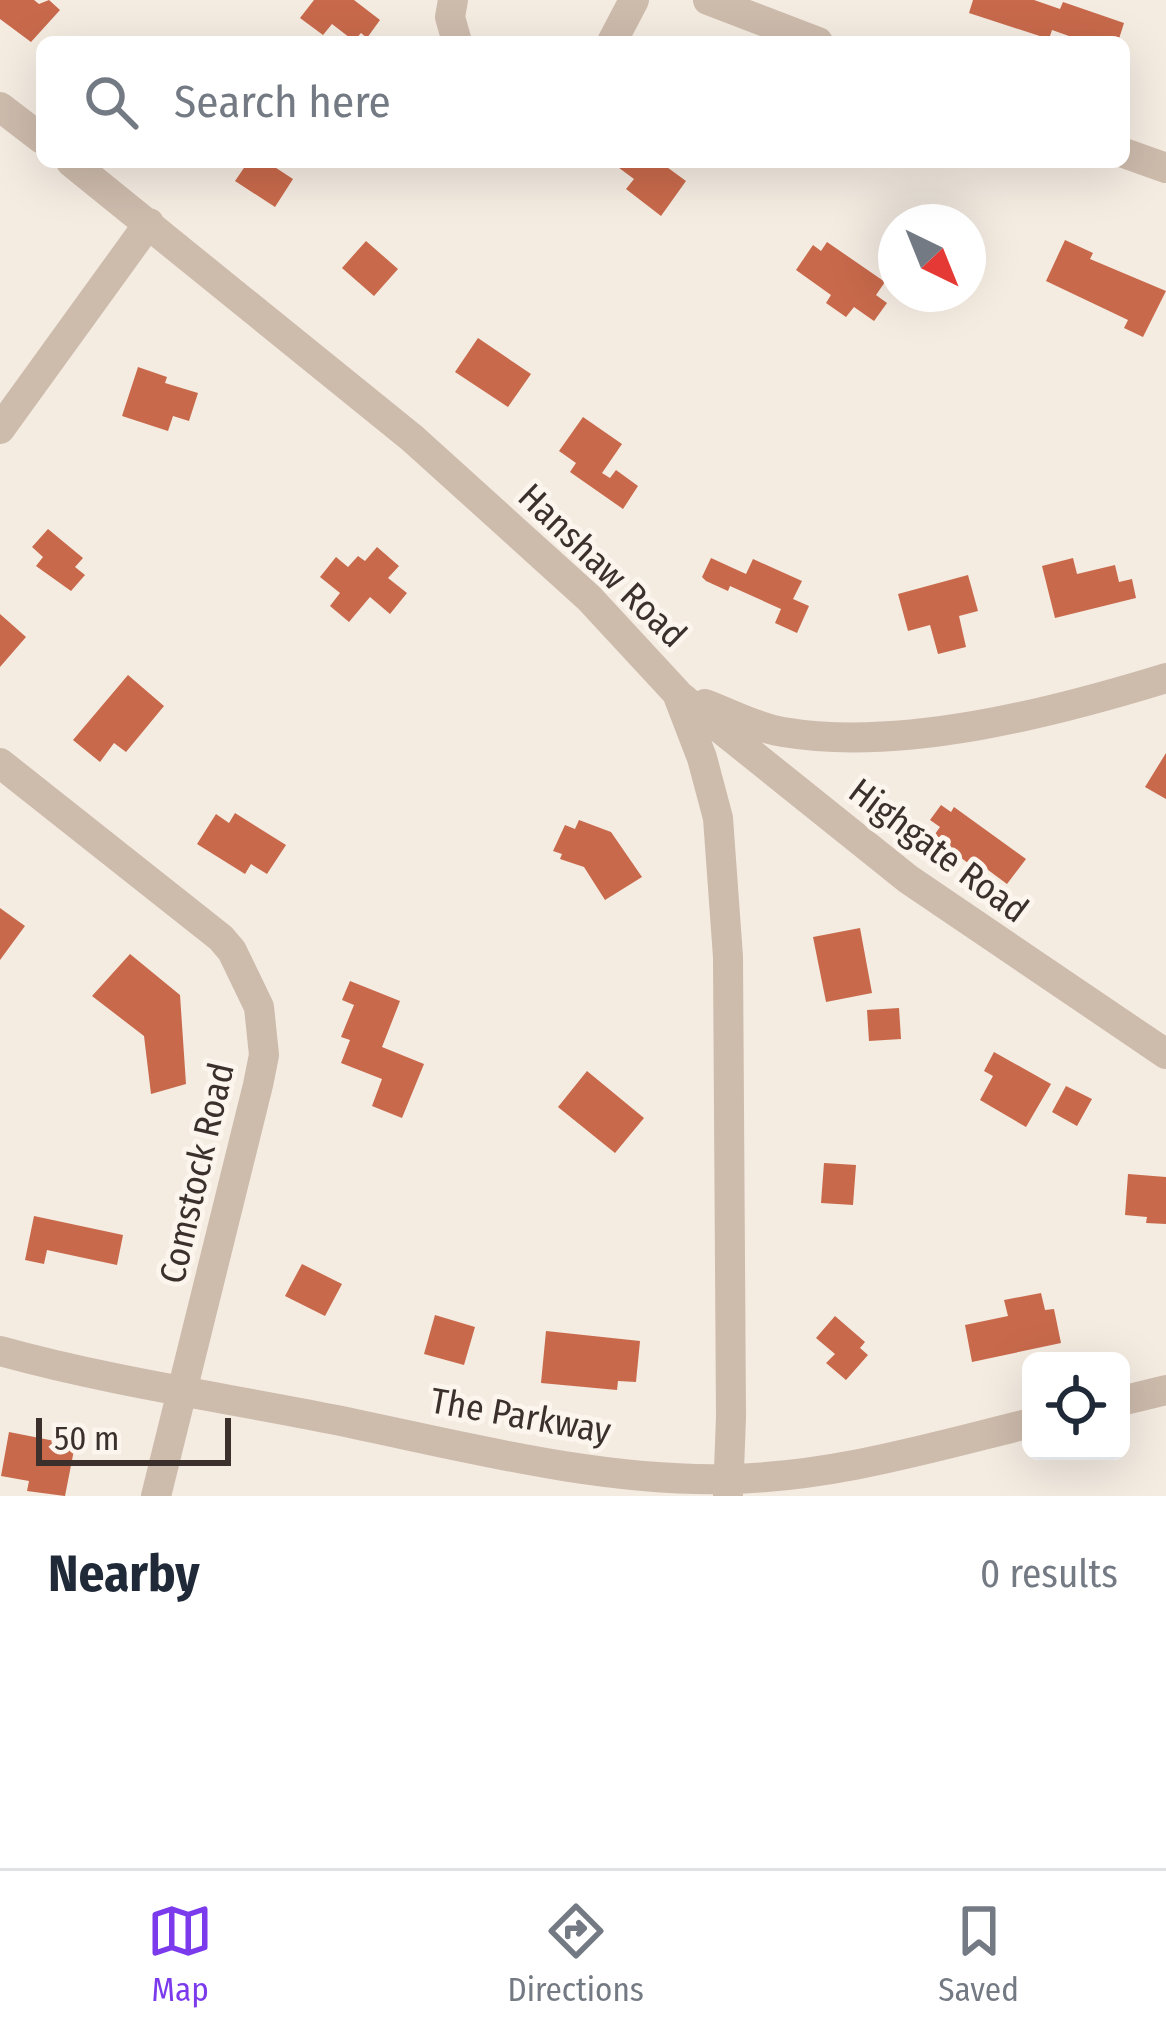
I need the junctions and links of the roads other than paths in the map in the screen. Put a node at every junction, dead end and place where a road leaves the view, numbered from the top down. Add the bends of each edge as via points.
1 (453, 0) edge
2 (634, 0) edge
3 (708, 0) edge
4 (455, 36) edge
5 (615, 36) edge
6 (802, 36) edge
7 (0, 107) edge
8 (36, 135) edge
9 (1130, 155) edge
10 (79, 168) edge
11 (1166, 168) edge
12 (149, 223) junction
13 (0, 429) edge
14 (1166, 678) edge
15 (677, 693) junction
16 (0, 763) edge
17 (1166, 1054) edge
18 (0, 1352) edge
19 (185, 1390) junction
20 (1166, 1390) edge
21 (1130, 1399) edge
22 (1022, 1425) edge
23 (729, 1488) edge
24 (156, 1496) edge

1 - 4 street
2 - 5 street
3 - 6 street
7 - 8 street
9 - 11 street
10 - 12 street, Hanshaw Road
12 - 13 street
12 - 15 street, Hanshaw Road via 412,438 589,598
14 - 15 street via 1085,702 874,740 779,732
15 - 17 street, Highgate Road via 908,879
15 - 23 street, Hanshaw Road via 718,818 726,934
16 - 19 street, Comstock Road via 221,938 260,1007 258,1084
18 - 19 street, The Parkway
19 - 23 street, The Parkway via 573,1466
19 - 24 street, Comstock Road
20 - 21 street
22 - 23 street, The Parkway via 842,1470

